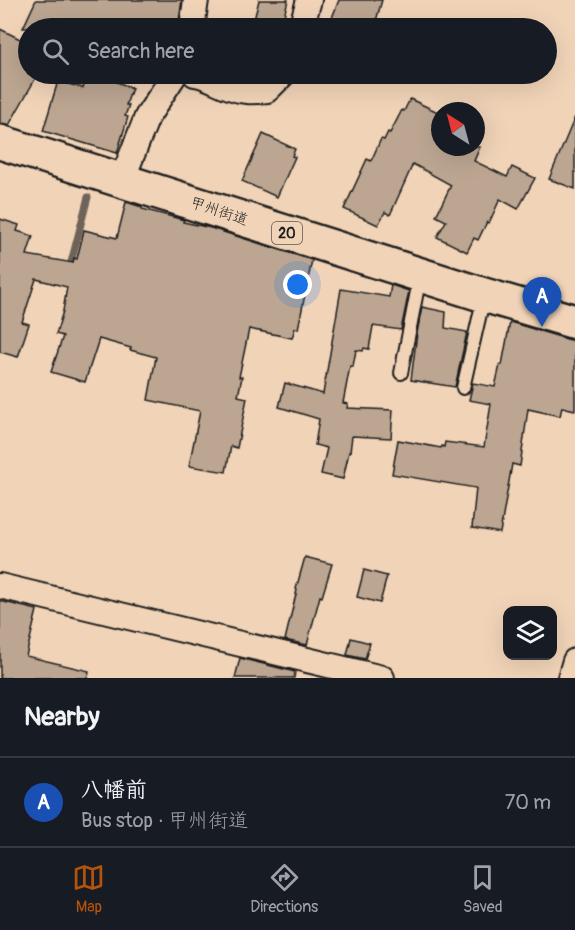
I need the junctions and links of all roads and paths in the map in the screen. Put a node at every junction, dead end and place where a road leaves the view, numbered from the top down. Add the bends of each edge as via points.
1 (196, 0) edge
2 (309, 0) edge
3 (193, 18) edge
4 (304, 18) edge
5 (169, 84) edge
6 (222, 84) edge
7 (273, 84) edge
8 (1, 145) edge
9 (122, 180) junction
10 (421, 275) junction
11 (484, 295) junction
12 (575, 322) edge
13 (401, 373) dead end
14 (464, 388) dead end
15 (0, 586) edge
16 (575, 661) edge
17 (382, 678) edge
18 (570, 678) edge

1 - 3 street
2 - 4 street
5 - 9 street via 147,117
6 - 7 street via 247,92 267,90
8 - 9 highway, 甲州街道 / 20
9 - 10 highway, 甲州街道 / 20
10 - 11 highway, 甲州街道 / 20
10 - 13 lane
11 - 12 highway, 甲州街道 / 20
11 - 14 lane
15 - 17 street
16 - 18 street

